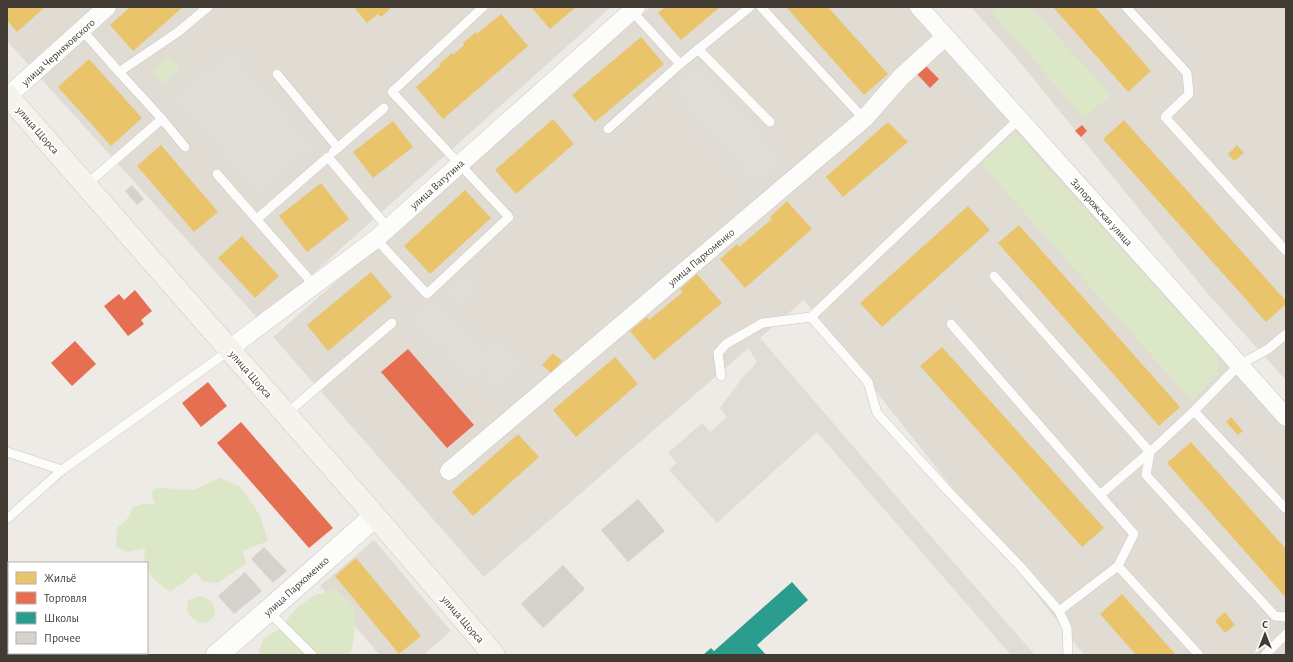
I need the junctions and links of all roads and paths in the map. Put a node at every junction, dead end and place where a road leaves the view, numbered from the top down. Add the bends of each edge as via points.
1 (108, 7) edge
2 (208, 7) edge
3 (483, 7) edge
4 (750, 7) edge
5 (761, 7) edge
6 (919, 7) edge
7 (1126, 7) edge
8 (634, 9) edge
9 (82, 30) junction
10 (945, 37) junction
11 (698, 49) junction
12 (680, 64) junction
13 (119, 72) junction
14 (277, 74) dead end
15 (8, 95) edge
16 (384, 108) dead end
17 (864, 118) junction
18 (162, 119) junction
19 (1019, 119) junction
20 (770, 122) dead end
21 (608, 129) dead end
22 (185, 147) dead end
23 (338, 148) junction
24 (328, 157) junction
25 (460, 164) junction
26 (217, 174) dead end
27 (86, 185) junction
28 (256, 219) junction
29 (382, 233) junction
30 (1286, 251) edge
31 (994, 276) dead end
32 (314, 285) junction
33 (811, 317) junction
34 (392, 322) dead end
35 (951, 324) dead end
36 (1286, 334) edge
37 (230, 350) junction
38 (1239, 365) junction
39 (721, 376) dead end
40 (1194, 411) junction
41 (286, 414) junction
42 (1286, 418) edge
43 (7, 452) edge
44 (1150, 452) junction
45 (62, 470) junction
46 (449, 471) dead end
47 (1100, 495) junction
48 (1286, 509) edge
49 (375, 516) junction
50 (7, 519) edge
51 (1118, 566) junction
52 (268, 611) junction
53 (1059, 611) junction
54 (1286, 617) edge
55 (1286, 634) edge
56 (217, 655) edge
57 (312, 655) edge
58 (494, 655) edge
59 (1068, 655) edge
60 (1198, 655) edge
61 (1265, 655) edge

1 - 9 street, улица Черняховского
2 - 13 lane via 178,32
3 - 25 lane via 392,92
4 - 11 lane
5 - 17 lane
6 - 10 street, Запорожская улица
7 - 30 lane via 1187,73 1189,94 1165,117
8 - 12 lane
8 - 25 street, улица Ватутина
9 - 13 lane
9 - 15 street, улица Черняховского
10 - 17 street, улица Пархоменко via 901,77
10 - 19 street, Запорожская улица
11 - 12 lane
11 - 20 lane
12 - 21 lane
13 - 18 lane
14 - 23 lane
15 - 27 main road, улица Щорса
16 - 23 lane
17 - 46 street, улица Пархоменко
18 - 22 lane
18 - 27 lane
19 - 33 lane
19 - 38 street, Запорожская улица
23 - 24 lane
24 - 28 lane
24 - 29 lane
25 - 29 street, улица Ватутина
25 - 29 lane via 509,217 427,294
26 - 28 lane
27 - 37 main road, улица Щорса
28 - 32 lane
29 - 32 street, улица Ватутина
31 - 44 lane
32 - 37 street, улица Ватутина
33 - 39 lane via 763,323 726,344 718,353
33 - 53 lane via 868,382 877,413
34 - 41 lane
35 - 47 lane
36 - 38 lane via 1268,350
37 - 41 main road, улица Щорса
37 - 45 lane
38 - 40 lane
38 - 42 street, Запорожская улица
40 - 44 lane
40 - 48 lane
41 - 49 main road, улица Щорса
43 - 45 lane
44 - 47 lane
44 - 54 lane via 1146,475 1276,616
45 - 50 lane
47 - 51 lane via 1134,534
49 - 52 street, улица Пархоменко
49 - 58 main road, улица Щорса
51 - 53 lane
51 - 60 lane
52 - 56 street, улица Пархоменко
52 - 57 lane
53 - 59 lane via 1067,628
55 - 61 lane

